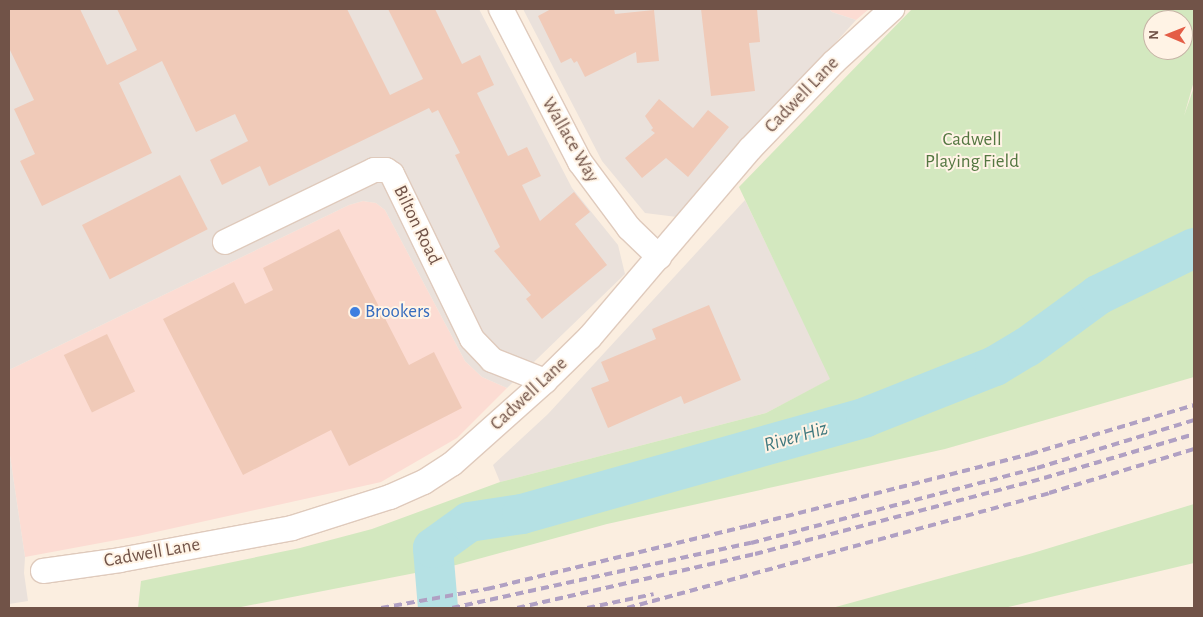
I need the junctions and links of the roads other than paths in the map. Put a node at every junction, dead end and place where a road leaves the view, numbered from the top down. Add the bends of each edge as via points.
1 (501, 9) edge
2 (892, 9) edge
3 (225, 242) dead end
4 (659, 257) junction
5 (545, 382) junction
6 (44, 571) dead end

1 - 4 street, Wallace Way via 580,162 629,228
2 - 4 street, Cadwell Lane via 834,62 750,149
3 - 5 street, Bilton Road via 374,170 386,170 392,174 472,339 492,360
4 - 5 street, Cadwell Lane via 590,337
5 - 6 street, Cadwell Lane via 452,464 424,482 390,497 292,528

